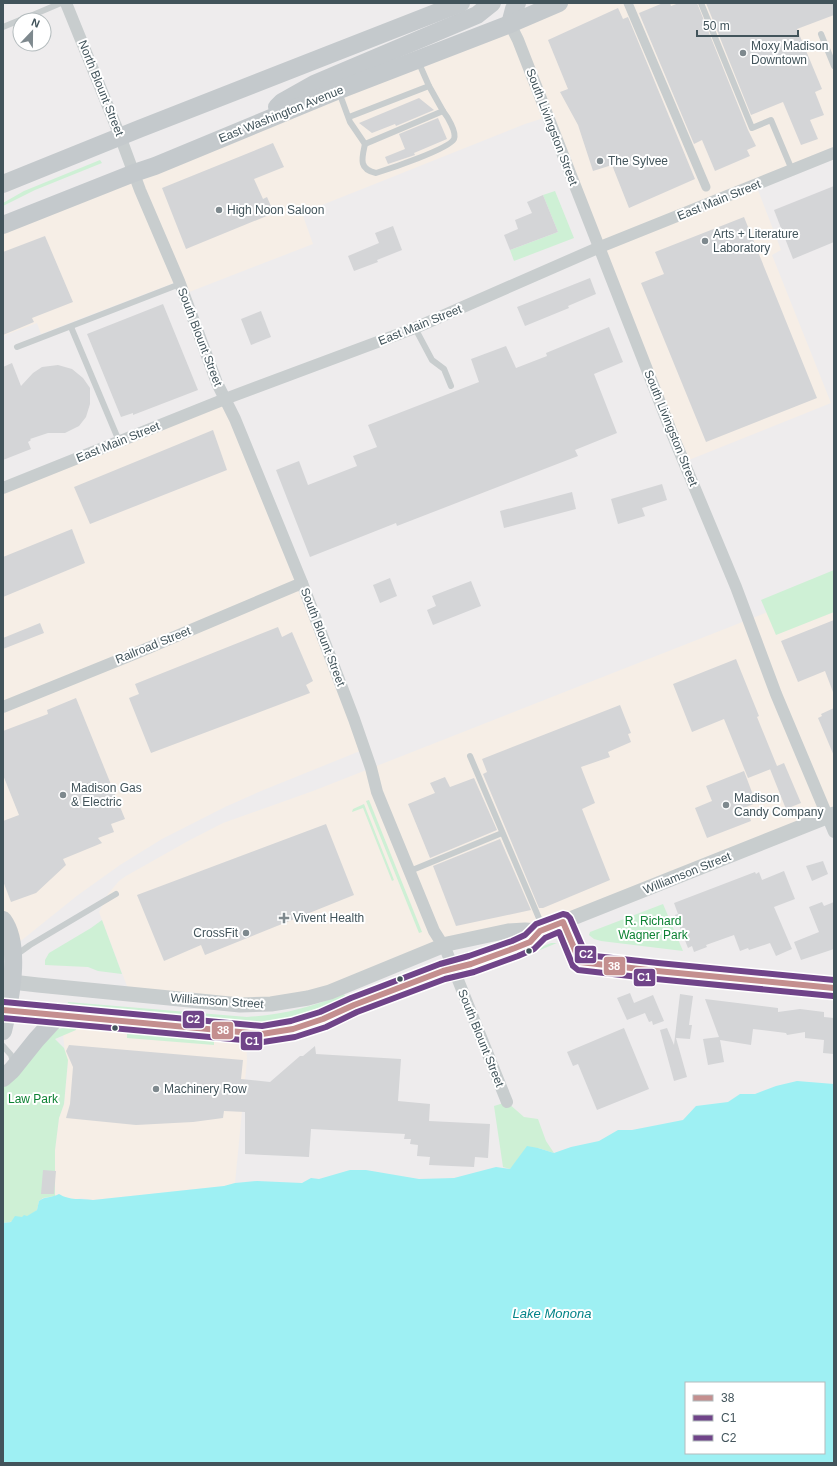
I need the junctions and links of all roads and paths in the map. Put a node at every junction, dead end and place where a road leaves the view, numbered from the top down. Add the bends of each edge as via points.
1 (60, 3) edge
2 (66, 3) edge
3 (461, 3) edge
4 (492, 3) edge
5 (517, 3) edge
6 (559, 3) edge
7 (628, 3) edge
8 (701, 3) edge
9 (39, 12) edge
10 (510, 24) junction
11 (821, 34) dead end
12 (417, 59) junction
13 (834, 66) edge
14 (429, 86) junction
15 (339, 90) junction
16 (443, 111) junction
17 (349, 117) junction
18 (262, 122) junction
19 (120, 136) junction
20 (365, 144) junction
21 (834, 153) edge
22 (792, 170) junction
23 (134, 173) junction
24 (3, 184) edge
25 (706, 187) dead end
26 (3, 225) edge
27 (600, 247) junction
28 (180, 284) junction
29 (71, 327) junction
30 (415, 328) junction
31 (17, 347) dead end
32 (451, 386) dead end
33 (225, 400) junction
34 (119, 441) junction
35 (3, 488) edge
36 (302, 583) junction
37 (3, 707) edge
38 (470, 756) dead end
39 (831, 816) edge
40 (834, 832) edge
41 (502, 834) junction
42 (410, 872) junction
43 (116, 894) dead end
44 (3, 920) edge
45 (563, 922) junction
46 (542, 931) junction
47 (443, 945) junction
48 (14, 956) junction
49 (453, 968) junction
50 (7, 981) edge
51 (834, 988) edge
52 (5, 1010) edge
53 (58, 1016) junction
54 (3, 1031) edge
55 (3, 1046) edge
56 (8, 1074) edge
57 (507, 1102) dead end

1 - 9 lane
2 - 19 street, North Blount Street
3 - 19 main road
4 - 18 main road via 478,15 314,84 282,102
5 - 10 main road
6 - 10 main road, East Washington Avenue
7 - 25 street
8 - 22 lane via 752,128 771,120
10 - 12 main road, East Washington Avenue
10 - 27 street, South Livingston Street
11 - 13 lane
12 - 14 lane
12 - 15 main road, East Washington Avenue
14 - 16 lane
14 - 17 lane
15 - 17 lane
15 - 18 main road, East Washington Avenue
16 - 20 lane
16 - 20 lane via 449,118 455,135 454,140 417,158 376,173 370,172 362,162
17 - 20 lane
18 - 23 main road, East Washington Avenue
19 - 23 street, North Blount Street
19 - 24 main road
21 - 22 street, East Main Street
22 - 27 street, East Main Street
23 - 26 main road, East Washington Avenue
23 - 28 street, South Blount Street
27 - 30 street, East Main Street
27 - 39 street, South Livingston Street via 776,694
28 - 29 lane
28 - 33 street, South Blount Street
29 - 31 lane
29 - 34 lane
30 - 32 lane via 432,360 444,369
30 - 33 street, East Main Street
33 - 34 street, East Main Street
33 - 36 street, South Blount Street
34 - 35 street, East Main Street
36 - 37 street, Railroad Street
36 - 42 street, South Blount Street via 372,768 377,792
38 - 41 lane
39 - 40 street, South Livingston Street
39 - 45 street, Williamson Street
41 - 42 lane
41 - 46 lane
42 - 47 street, South Blount Street via 434,931
43 - 48 lane
44 - 48 main road
45 - 46 street, Williamson Street
45 - 51 street via 580,962
46 - 47 street, Williamson Street via 508,931
46 - 49 street, Williamson Street via 530,942
47 - 49 street, South Blount Street
47 - 50 street, Williamson Street via 325,993 271,1004 240,1005
48 - 50 main road
49 - 53 street, Williamson Street via 323,1019 293,1029 262,1034
49 - 57 street, South Blount Street
50 - 52 main road
52 - 53 street, Williamson Street
52 - 54 main road
53 - 56 main road
55 - 56 lane via 13,1060

